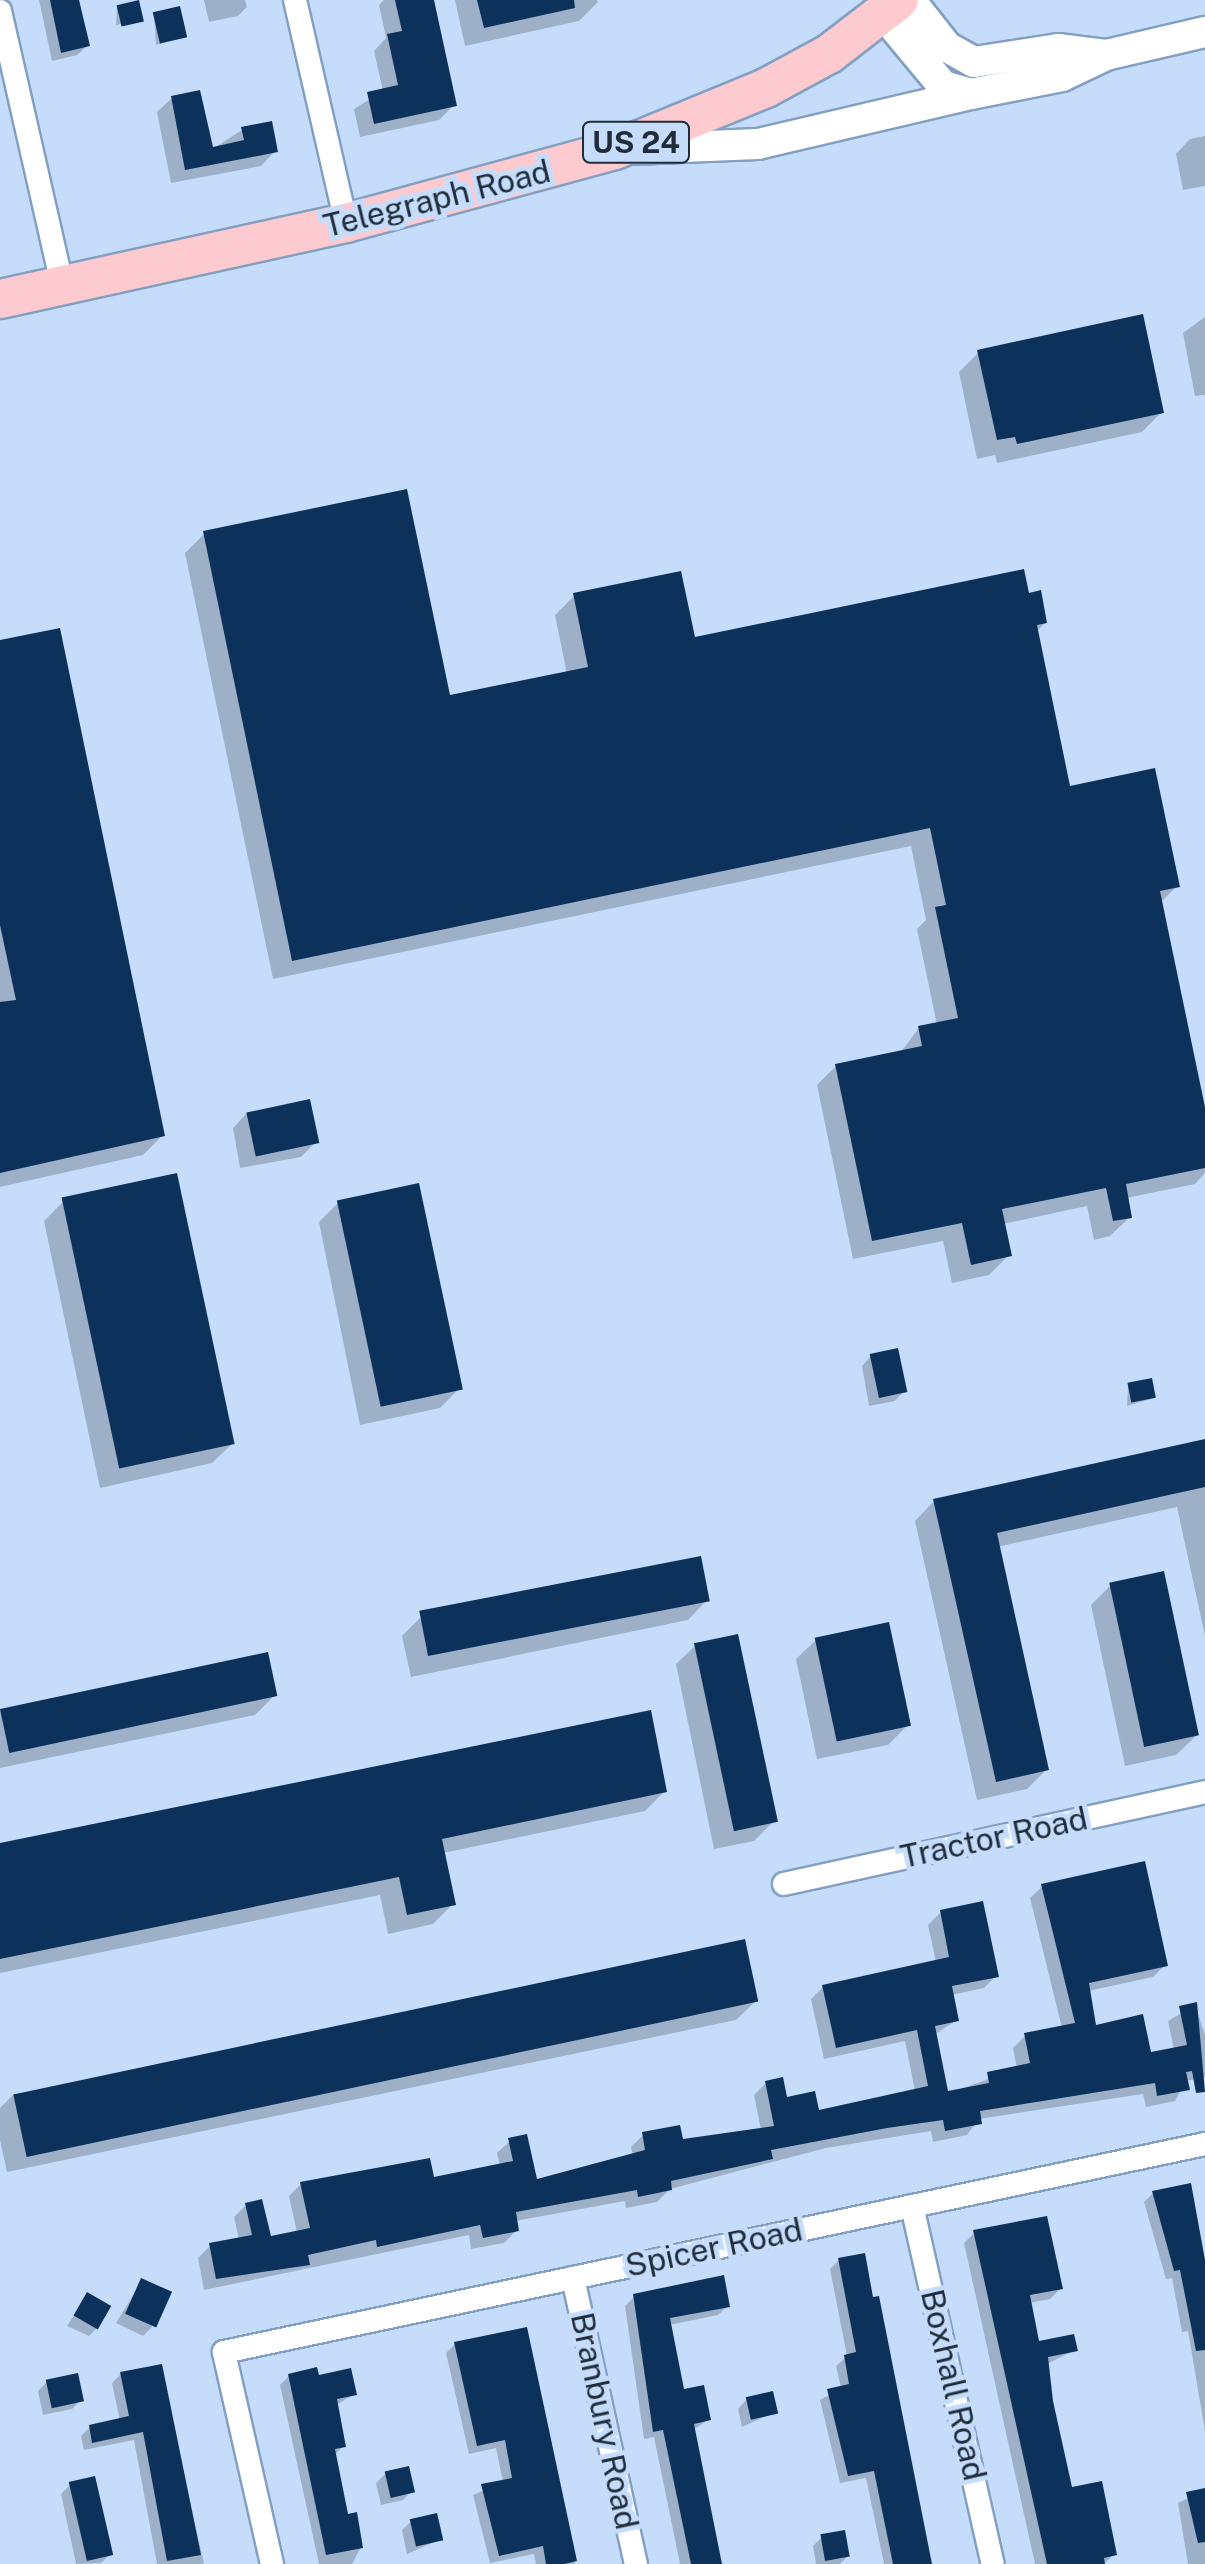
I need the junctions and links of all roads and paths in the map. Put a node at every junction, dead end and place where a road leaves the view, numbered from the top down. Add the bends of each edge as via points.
1 (295, 0) edge
2 (898, 5) edge
3 (0, 10) edge
4 (1205, 32) edge
5 (1106, 55) junction
6 (971, 94) junction
7 (614, 150) junction
8 (346, 223) junction
9 (62, 285) junction
10 (0, 299) edge
11 (1205, 1792) edge
12 (784, 1884) dead end
13 (1205, 2144) edge
14 (912, 2206) junction
15 (573, 2278) junction
16 (272, 2564) edge
17 (636, 2564) edge
18 (993, 2564) edge

1 - 8 street
2 - 5 street via 974,62 1058,49
2 - 6 street via 943,86
2 - 7 main road, Telegraph Road / US 24 via 766,88
3 - 9 street
4 - 5 street
5 - 6 street via 1062,76
6 - 7 street via 758,144
7 - 8 main road, Telegraph Road / US 24
8 - 9 main road, Telegraph Road / US 24
9 - 10 main road, Telegraph Road / US 24
11 - 12 street, Tractor Road
13 - 14 street, Spicer Road
14 - 15 street, Spicer Road
14 - 18 street, Boxhall Road
15 - 16 street, Spicer Road via 224,2352
15 - 17 street, Branbury Road

